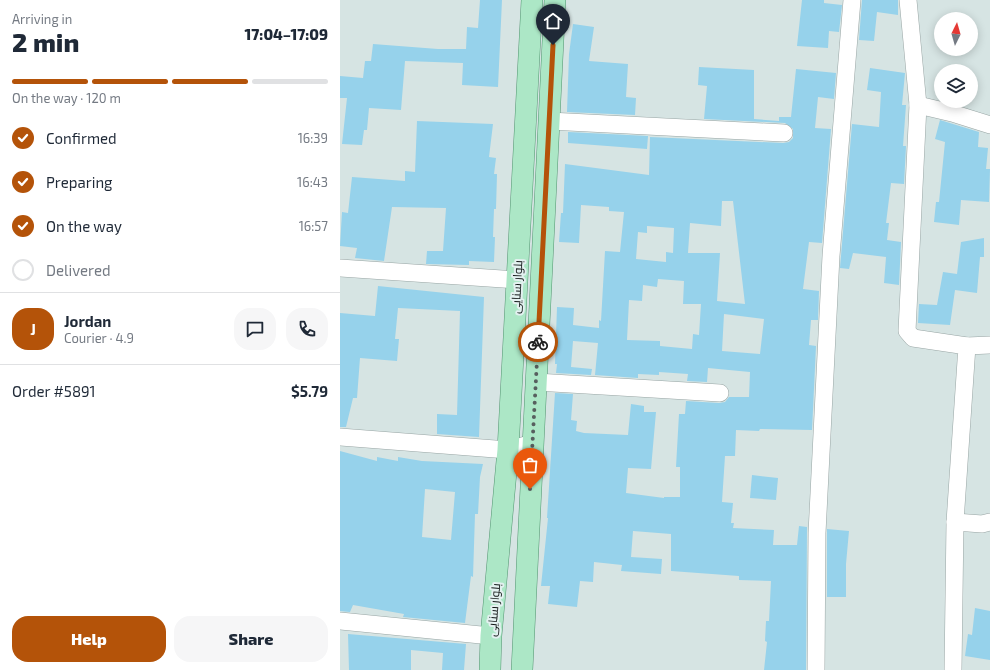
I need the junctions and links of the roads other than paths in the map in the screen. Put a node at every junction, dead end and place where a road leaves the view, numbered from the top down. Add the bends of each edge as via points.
1 (532, 0) edge
2 (555, 0) edge
3 (852, 0) edge
4 (908, 0) edge
5 (918, 105) junction
6 (549, 121) junction
7 (990, 126) edge
8 (784, 133) dead end
9 (340, 268) edge
10 (518, 280) junction
11 (990, 345) edge
12 (967, 346) junction
13 (536, 382) junction
14 (720, 393) dead end
15 (340, 437) edge
16 (533, 443) junction
17 (508, 450) junction
18 (955, 522) junction
19 (990, 522) edge
20 (340, 621) edge
21 (491, 636) junction
22 (490, 670) edge
23 (522, 670) edge
24 (816, 670) edge
25 (953, 670) edge

1 - 10 main road, بلوار سنایی
2 - 6 main road, بلوار سنایی
3 - 24 street via 831,256 817,533
4 - 5 street
5 - 7 street
5 - 12 street via 907,331 913,338
6 - 8 street
6 - 13 main road, بلوار سنایی
9 - 10 street
10 - 17 main road, بلوار سنایی
11 - 12 street
12 - 18 street
13 - 14 street
13 - 16 main road, بلوار سنایی
15 - 17 street
16 - 17 street
16 - 23 main road, بلوار سنایی
17 - 21 main road, بلوار سنایی
18 - 19 street
18 - 25 street
20 - 21 street
21 - 22 main road, بلوار سنایی

